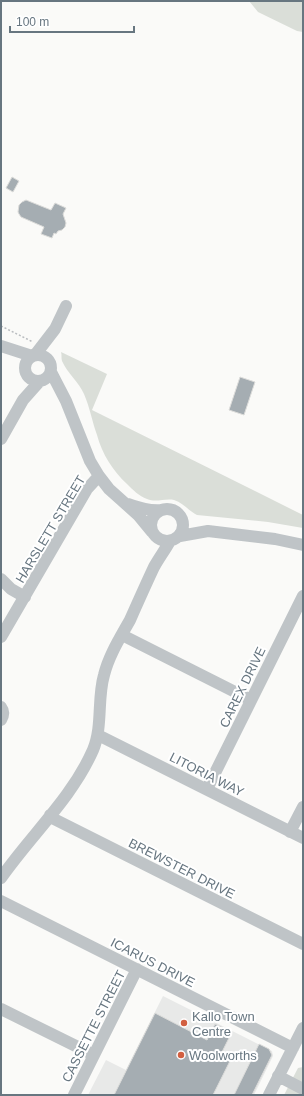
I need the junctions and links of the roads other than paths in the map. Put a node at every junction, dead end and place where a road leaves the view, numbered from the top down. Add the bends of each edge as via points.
1 (66, 306) dead end
2 (2, 347) edge
3 (39, 348) junction
4 (48, 359) junction
5 (25, 371) junction
6 (44, 378) junction
7 (23, 400) junction
8 (1, 439) edge
9 (99, 476) junction
10 (123, 502) junction
11 (162, 510) junction
12 (182, 518) junction
13 (208, 531) junction
14 (154, 534) junction
15 (175, 538) junction
16 (303, 545) edge
17 (154, 568) junction
18 (1, 579) edge
19 (303, 596) edge
20 (25, 597) junction
21 (122, 635) junction
22 (1, 637) edge
23 (251, 700) junction
24 (1, 706) edge
25 (1, 720) edge
26 (98, 736) junction
27 (207, 790) junction
28 (303, 807) edge
29 (50, 815) junction
30 (290, 832) junction
31 (303, 838) edge
32 (1, 878) edge
33 (1, 901) edge
34 (303, 944) edge
35 (137, 969) junction
36 (1, 1009) edge
37 (303, 1028) edge
38 (293, 1048) junction
39 (94, 1055) junction
40 (278, 1076) junction
41 (303, 1089) edge
42 (74, 1095) edge
43 (269, 1095) edge

1 - 3 street via 55,329
2 - 3 street
2 - 5 street
3 - 4 street
3 - 4 street via 42,355
3 - 5 street via 27,362
4 - 6 street via 52,365
5 - 6 street via 31,380
5 - 7 street via 26,387
6 - 7 street
6 - 9 street via 66,400 90,461
7 - 8 street
9 - 10 street
9 - 20 street, HARSLETT STREET via 87,490
10 - 11 street via 142,509
10 - 14 street
11 - 12 street via 175,511
11 - 14 street via 152,519
12 - 13 street
12 - 15 street via 184,527
13 - 15 street
13 - 16 street
14 - 15 street via 162,541
14 - 17 street via 157,555
15 - 17 street
17 - 21 street
18 - 20 street
19 - 23 street, CAREX DRIVE
20 - 22 street, HARSLETT STREET
21 - 23 street
21 - 26 street via 110,656 103,676
23 - 27 street, CAREX DRIVE
24 - 25 street
26 - 27 street, LITORIA WAY
26 - 29 street via 80,776
27 - 30 street, LITORIA WAY
28 - 30 street
29 - 32 street
29 - 34 street, BREWSTER DRIVE
30 - 31 street, LITORIA WAY
33 - 35 street, ICARUS DRIVE
35 - 38 street, ICARUS DRIVE
35 - 39 street, CASSETTE STREET
36 - 39 street
37 - 38 street
38 - 40 street
39 - 42 street, CASSETTE STREET
40 - 41 street
40 - 43 street

